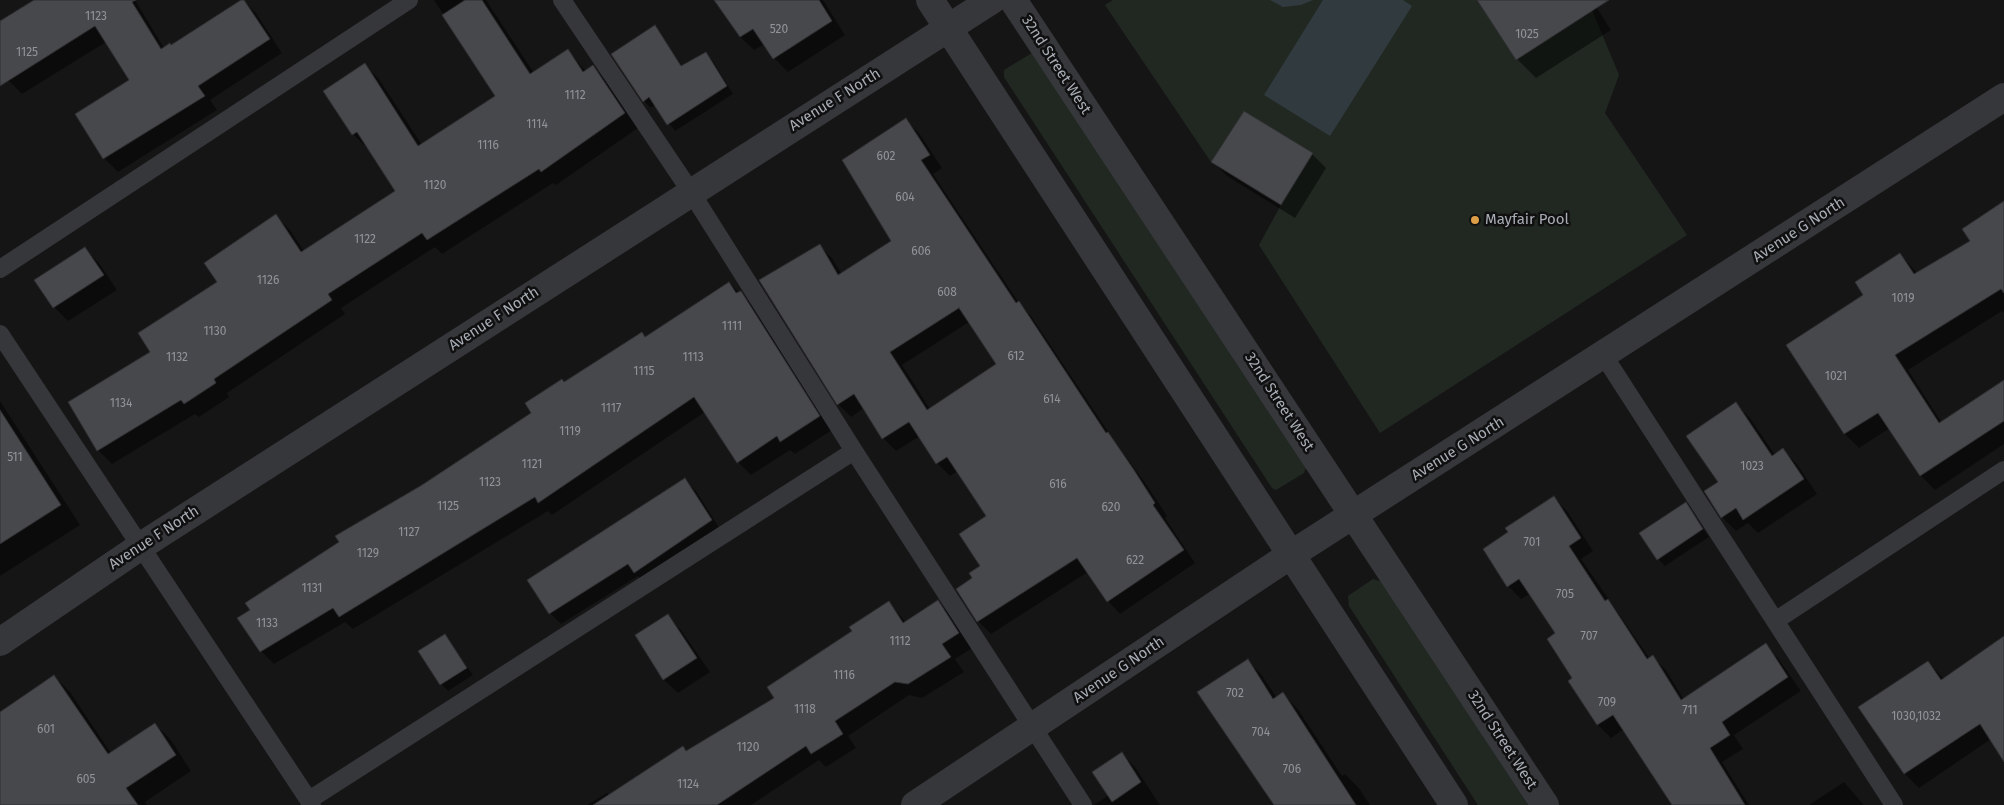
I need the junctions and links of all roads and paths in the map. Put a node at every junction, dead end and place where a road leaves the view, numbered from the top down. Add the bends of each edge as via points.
1 (409, 0) edge
2 (562, 0) edge
3 (930, 0) edge
4 (992, 0) edge
5 (1013, 0) edge
6 (948, 28) junction
7 (2004, 97) edge
8 (691, 192) junction
9 (0, 269) edge
10 (0, 334) edge
11 (1604, 356) junction
12 (854, 451) junction
13 (2004, 470) edge
14 (1354, 515) junction
15 (141, 546) junction
16 (1292, 554) junction
17 (1775, 621) junction
18 (0, 642) edge
19 (1033, 727) junction
20 (311, 802) edge
21 (915, 805) edge
22 (1083, 805) edge
23 (1454, 805) edge
24 (1545, 805) edge
25 (1894, 805) edge

1 - 9 lane
2 - 8 lane
3 - 6 street
4 - 6 street, Avenue F North
5 - 14 street, 32nd Street West
6 - 8 street, Avenue F North
6 - 16 street
7 - 11 street, Avenue G North
8 - 12 lane
8 - 15 street, Avenue F North
10 - 15 lane
11 - 14 street, Avenue G North
11 - 17 lane
12 - 19 lane
12 - 20 lane
13 - 17 lane
14 - 16 street, Avenue G North
14 - 24 street, 32nd Street West
15 - 18 street, Avenue F North
15 - 20 lane
16 - 19 street, Avenue G North
16 - 23 street
17 - 25 lane
19 - 21 street, Avenue G North
19 - 22 lane

